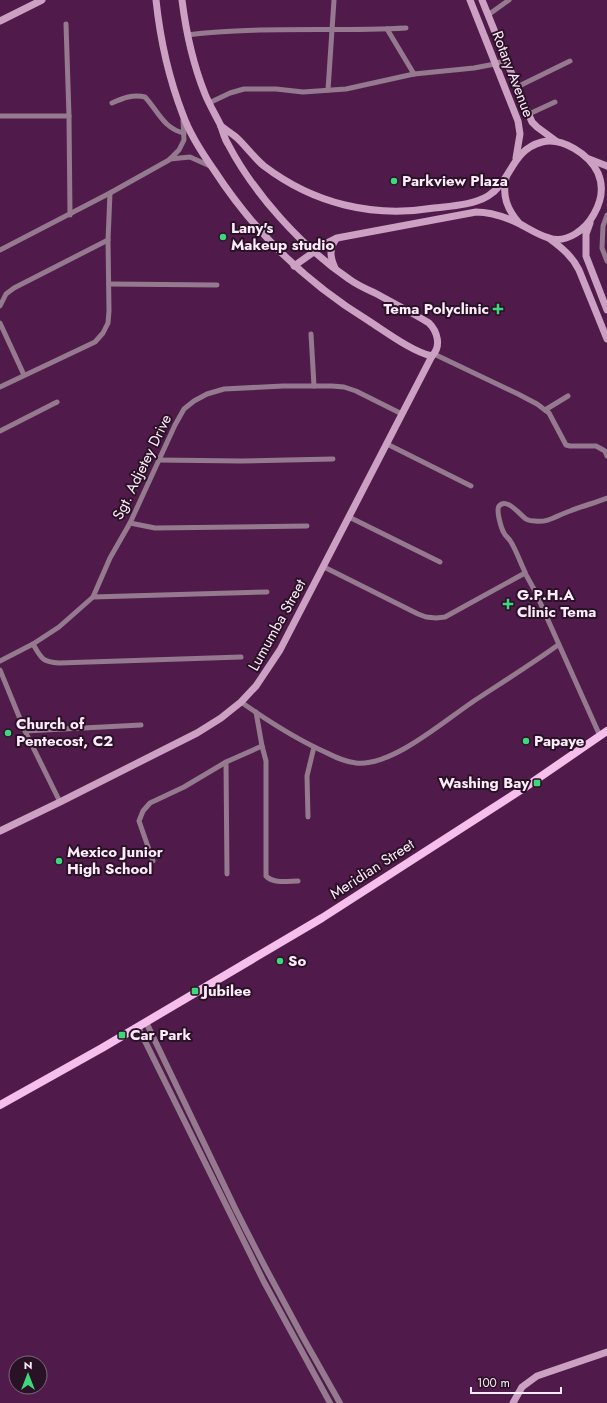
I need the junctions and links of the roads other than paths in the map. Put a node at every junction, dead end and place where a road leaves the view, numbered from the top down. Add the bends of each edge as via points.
1 (42, 0) edge
2 (156, 0) edge
3 (182, 0) edge
4 (334, 0) edge
5 (470, 0) edge
6 (482, 0) edge
7 (509, 0) edge
8 (488, 15) junction
9 (0, 21) edge
10 (66, 24) dead end
11 (406, 28) dead end
12 (387, 29) junction
13 (332, 30) junction
14 (187, 35) junction
15 (507, 59) junction
16 (570, 61) dead end
17 (496, 64) junction
18 (414, 74) junction
19 (517, 87) junction
20 (328, 90) junction
21 (555, 102) dead end
22 (112, 103) dead end
23 (209, 103) junction
24 (529, 114) junction
25 (0, 116) edge
26 (69, 116) junction
27 (183, 116) junction
28 (220, 125) junction
29 (184, 133) junction
30 (556, 141) junction
31 (516, 159) junction
32 (589, 159) junction
33 (169, 160) junction
34 (607, 166) edge
35 (212, 167) junction
36 (507, 177) junction
37 (110, 193) junction
38 (607, 195) edge
39 (600, 204) junction
40 (70, 215) junction
41 (607, 215) edge
42 (590, 221) junction
43 (519, 224) junction
44 (337, 238) junction
45 (550, 239) junction
46 (108, 240) junction
47 (0, 250) edge
48 (315, 253) junction
49 (607, 261) edge
50 (294, 266) junction
51 (335, 268) junction
52 (109, 284) junction
53 (217, 285) dead end
54 (0, 306) edge
55 (607, 310) edge
56 (0, 323) edge
57 (311, 334) dead end
58 (607, 339) edge
59 (433, 355) junction
60 (24, 375) junction
61 (314, 386) junction
62 (0, 387) edge
63 (568, 396) dead end
64 (57, 402) dead end
65 (545, 410) junction
66 (402, 414) junction
67 (0, 431) edge
68 (387, 444) junction
69 (607, 456) edge
70 (333, 459) dead end
71 (158, 460) junction
72 (471, 486) dead end
73 (607, 498) edge
74 (349, 517) junction
75 (130, 524) junction
76 (307, 526) dead end
77 (440, 562) dead end
78 (324, 567) junction
79 (525, 572) junction
80 (267, 592) dead end
81 (93, 597) junction
82 (34, 644) junction
83 (558, 645) junction
84 (241, 657) dead end
85 (0, 661) edge
86 (0, 670) edge
87 (242, 702) junction
88 (256, 712) junction
89 (141, 725) dead end
90 (25, 731) junction
91 (607, 731) edge
92 (600, 736) junction
93 (262, 746) junction
94 (314, 747) junction
95 (226, 762) junction
96 (60, 802) junction
97 (308, 817) dead end
98 (0, 831) edge
99 (153, 861) dead end
100 (227, 874) dead end
101 (298, 882) dead end
102 (142, 1024) junction
103 (0, 1105) edge
104 (607, 1352) edge
105 (513, 1402) edge
106 (330, 1403) edge
107 (340, 1403) edge

1 - 9 main road
2 - 27 main road via 168,64
3 - 14 main road
4 - 13 street
5 - 17 main road, Rotary Avenue
6 - 8 main road, Rotary Avenue
7 - 8 street
8 - 15 main road, Rotary Avenue
10 - 26 street
11 - 12 street
12 - 13 street
12 - 18 street
13 - 14 street via 255,30
13 - 20 street
14 - 23 main road
15 - 17 street
15 - 19 main road, Rotary Avenue
16 - 19 street
17 - 18 street
17 - 31 main road, Rotary Avenue via 520,127
18 - 20 street
19 - 24 main road, Rotary Avenue
20 - 23 street via 303,92 244,89
21 - 24 street
22 - 29 street via 125,97 145,97 168,126
23 - 28 main road
24 - 30 main road, Rotary Avenue via 537,127
25 - 26 street
26 - 40 street
27 - 29 street
27 - 35 main road via 192,136
28 - 36 main road via 262,164 293,185 326,200 360,209 406,211 462,204 489,196
28 - 48 main road via 227,143 253,183
29 - 33 street via 181,147
30 - 31 main road via 533,145
30 - 32 main road
31 - 36 main road
32 - 34 main road
32 - 39 main road via 600,178
33 - 35 street via 190,157
33 - 37 street
35 - 50 main road via 242,210
36 - 43 main road via 504,187 507,205
37 - 40 street
37 - 46 street
38 - 39 main road
39 - 42 main road
40 - 47 street
41 - 49 street via 602,242
42 - 45 main road via 574,235
42 - 55 main road via 586,234 586,256
43 - 44 main road via 485,212 476,212
43 - 45 main road
44 - 48 main road
44 - 51 main road via 330,251
45 - 58 main road via 564,249 576,265
46 - 52 street
46 - 54 street via 14,288 6,294
48 - 50 main road
48 - 51 main road
50 - 59 main road via 346,307 410,346
51 - 59 main road via 349,279 429,323 438,339
52 - 53 street
52 - 60 street via 108,323 95,342
56 - 60 street
57 - 61 street
59 - 65 street via 518,394
59 - 66 main road, Lumumba Street
60 - 62 street
61 - 66 street, Sgt. Adjetey Drive via 344,387
61 - 71 street, Sgt. Adjetey Drive via 224,389 207,394 184,409
63 - 65 street
64 - 67 street
65 - 69 street via 554,421 566,445 596,446 605,451
66 - 68 main road, Lumumba Street
68 - 72 street
68 - 74 main road, Lumumba Street
70 - 71 street
71 - 75 street, Sgt. Adjetey Drive
73 - 79 street via 538,521 528,520 512,505 501,504 498,512 504,534 511,540
74 - 77 street
74 - 78 main road, Lumumba Street
75 - 76 street via 155,528
75 - 81 street, Sgt. Adjetey Drive via 110,558
78 - 79 street via 418,614 436,618 462,609
78 - 87 main road, Lumumba Street via 267,672
79 - 83 street
80 - 81 street
81 - 82 street, Sgt. Adjetey Drive via 59,627
82 - 84 street via 41,658 58,663
82 - 85 street, Sgt. Adjetey Drive
83 - 92 street
83 - 94 street via 406,748 380,760 355,763
86 - 90 street
87 - 88 street
87 - 96 main road, Lumumba Street via 197,733
88 - 93 street
88 - 94 street
89 - 90 street
90 - 96 street
91 - 92 main road, Meridian Street
92 - 102 main road, Meridian Street via 322,918
93 - 95 street
93 - 101 street via 266,760 266,876 274,881
94 - 97 street via 307,776
95 - 99 street via 184,787 150,803 143,811 139,821
95 - 100 street
96 - 98 main road, Lumumba Street
102 - 103 main road, Meridian Street
102 - 106 street via 264,1282
102 - 107 street via 290,1316
104 - 105 main road via 537,1376 522,1387

